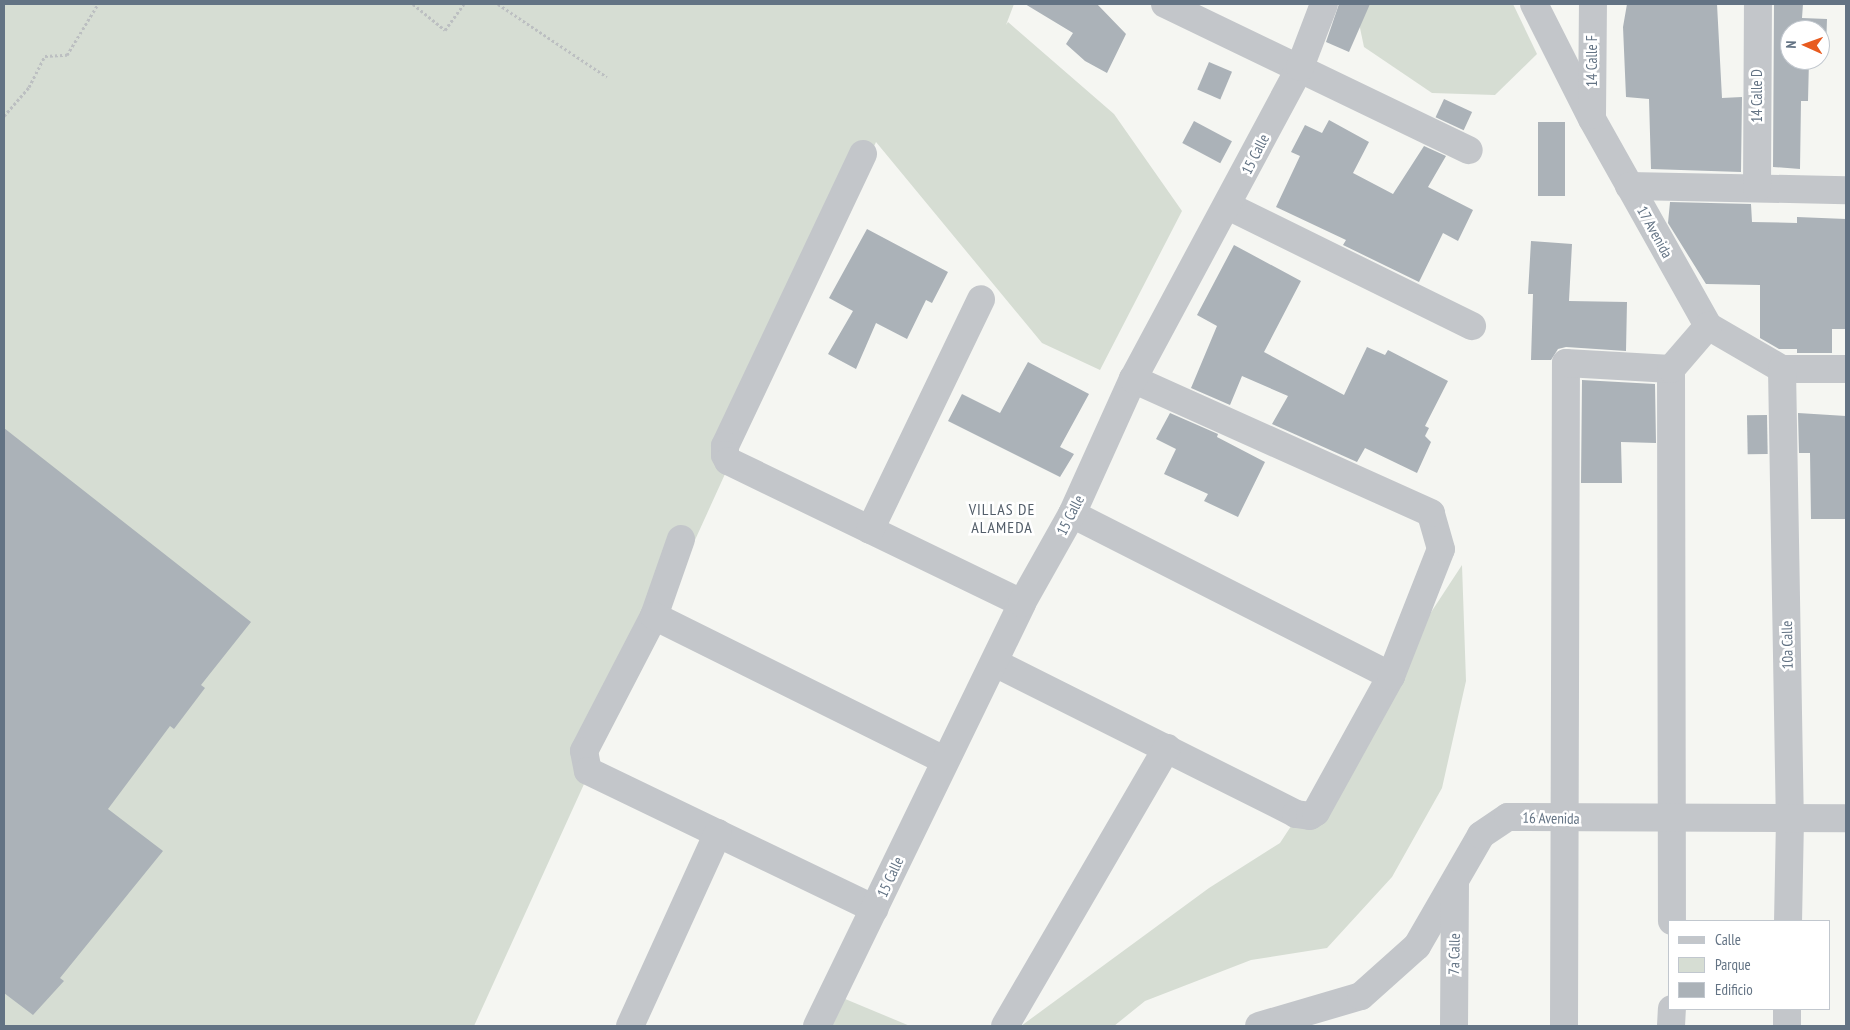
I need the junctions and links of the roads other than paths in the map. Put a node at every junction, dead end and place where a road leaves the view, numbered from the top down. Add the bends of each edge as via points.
1 (1165, 4) edge
2 (1324, 4) edge
3 (1534, 4) edge
4 (1593, 4) edge
5 (1758, 4) edge
6 (1300, 67) junction
7 (1592, 119) junction
8 (1469, 150) dead end
9 (863, 154) dead end
10 (1629, 186) junction
11 (1757, 188) junction
12 (1846, 190) edge
13 (1228, 206) junction
14 (981, 299) dead end
15 (1472, 326) dead end
16 (1708, 326) junction
17 (1671, 368) junction
18 (1782, 369) junction
19 (1846, 369) edge
20 (1133, 379) junction
21 (1072, 514) junction
22 (870, 530) junction
23 (681, 539) dead end
24 (1022, 603) junction
25 (654, 616) junction
26 (995, 663) junction
27 (1391, 676) junction
28 (1167, 748) junction
29 (944, 760) junction
30 (1564, 818) junction
31 (1846, 818) edge
32 (1672, 819) junction
33 (1790, 819) junction
34 (718, 833) junction
35 (1455, 882) junction
36 (875, 909) junction
37 (1672, 920) edge
38 (1788, 920) edge
39 (1672, 1010) edge
40 (1787, 1010) edge
41 (630, 1026) edge
42 (817, 1026) edge
43 (1005, 1026) edge
44 (1259, 1026) edge
45 (1454, 1026) edge
46 (1564, 1026) edge
47 (1672, 1026) edge
48 (1787, 1026) edge

1 - 6 street
2 - 6 street, 15 Calle
3 - 7 street, 17 Avenida
4 - 7 street, 14 Calle F
5 - 11 street, 14 Calle D
6 - 8 street
6 - 13 street, 15 Calle
7 - 10 street, 17 Avenida
9 - 22 street via 725,446 725,455 728,461
10 - 11 street
10 - 16 street, 17 Avenida
11 - 12 street
13 - 15 street
13 - 20 street, 15 Calle
14 - 22 street
16 - 17 street
16 - 18 street
17 - 30 street via 1566,364
17 - 32 street
18 - 19 street
18 - 33 street, 10a Calle
20 - 21 street, 15 Calle
20 - 27 street via 1431,514 1441,549
21 - 24 street, 15 Calle
21 - 27 street
22 - 24 street
23 - 25 street
24 - 26 street, 15 Calle
25 - 29 street
25 - 34 street via 584,751 585,761 588,771
26 - 28 street
26 - 29 street, 15 Calle
27 - 28 street via 1316,812 1310,816 1296,814
28 - 43 street
29 - 36 street, 15 Calle
30 - 32 street, 16 Avenida
30 - 35 street, 16 Avenida via 1508,817 1481,835
30 - 46 street
31 - 33 street, 16 Avenida
32 - 33 street, 16 Avenida
32 - 37 street
33 - 38 street, 10a Calle
34 - 36 street
34 - 41 street
35 - 44 street, 16 Avenida via 1417,946 1361,996
35 - 45 street, 7a Calle
36 - 42 street, 15 Calle
39 - 47 street
40 - 48 street

